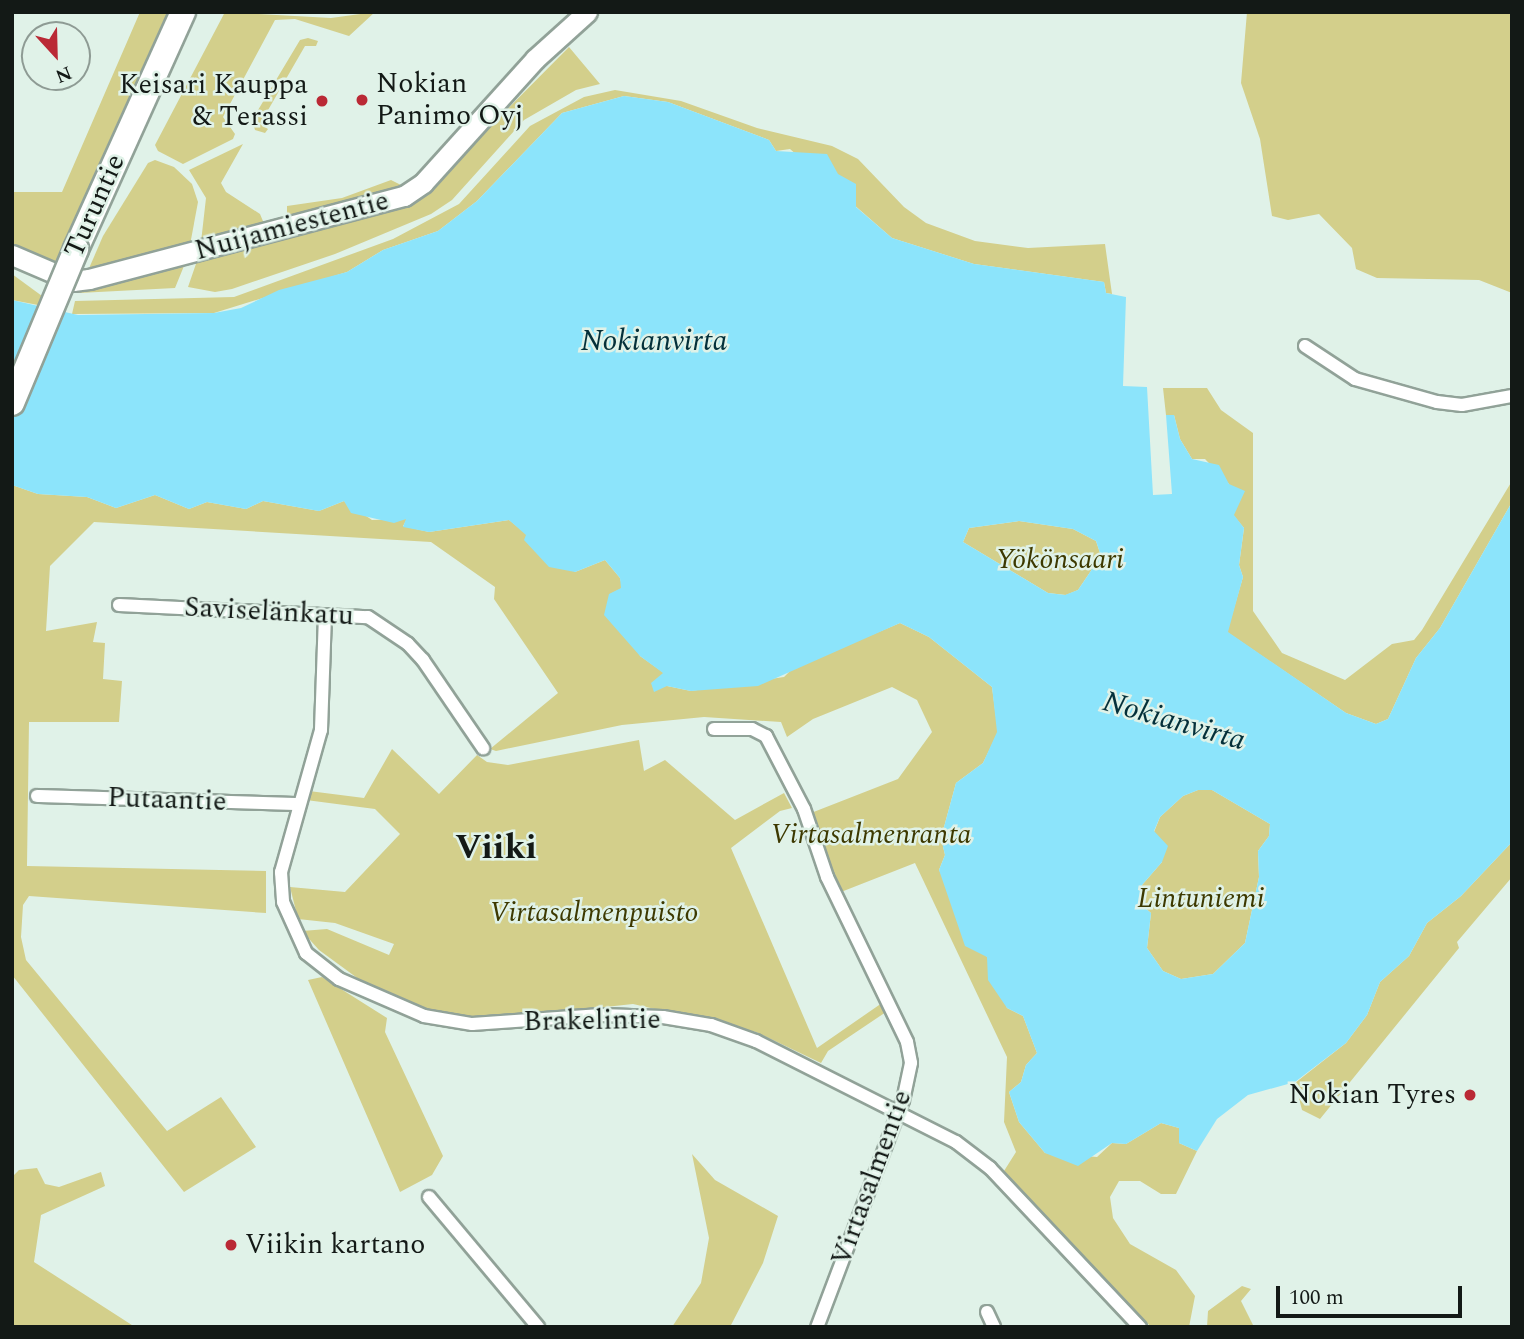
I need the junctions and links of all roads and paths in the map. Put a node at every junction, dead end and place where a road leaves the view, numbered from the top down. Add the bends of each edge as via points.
1 (183, 12) edge
2 (195, 12) edge
3 (587, 12) edge
4 (165, 51) junction
5 (12, 255) edge
6 (1305, 346) dead end
7 (1512, 396) edge
8 (12, 403) edge
9 (119, 605) dead end
10 (325, 615) junction
11 (714, 729) dead end
12 (483, 748) dead end
13 (37, 796) dead end
14 (297, 804) junction
15 (898, 1111) junction
16 (429, 1197) dead end
17 (987, 1312) dead end
18 (538, 1327) edge
19 (817, 1327) edge
20 (994, 1327) edge
21 (1140, 1327) edge

1 - 4 highway, Turuntie
2 - 4 highway
3 - 5 main road, Nuijamiestentie via 535,59 423,183 404,196 89,279 73,281
4 - 8 highway, Turuntie, bridge
6 - 7 street via 1355,379 1437,402 1462,405
9 - 10 street, Saviselänkatu
10 - 12 street, Saviselänkatu via 368,617 408,644
10 - 14 street, Brakelintie via 321,730
11 - 15 street, Virtasalmentie via 761,730 788,774 827,877 907,1042 908,1084
13 - 14 street, Putaantie
14 - 15 street, Brakelintie via 281,872 284,902 306,953 339,979 424,1016 472,1024 601,1015 663,1017 712,1026 791,1058
15 - 19 street, Virtasalmentie
15 - 21 street, Brakelintie via 956,1142 997,1174
16 - 18 street
17 - 20 street

